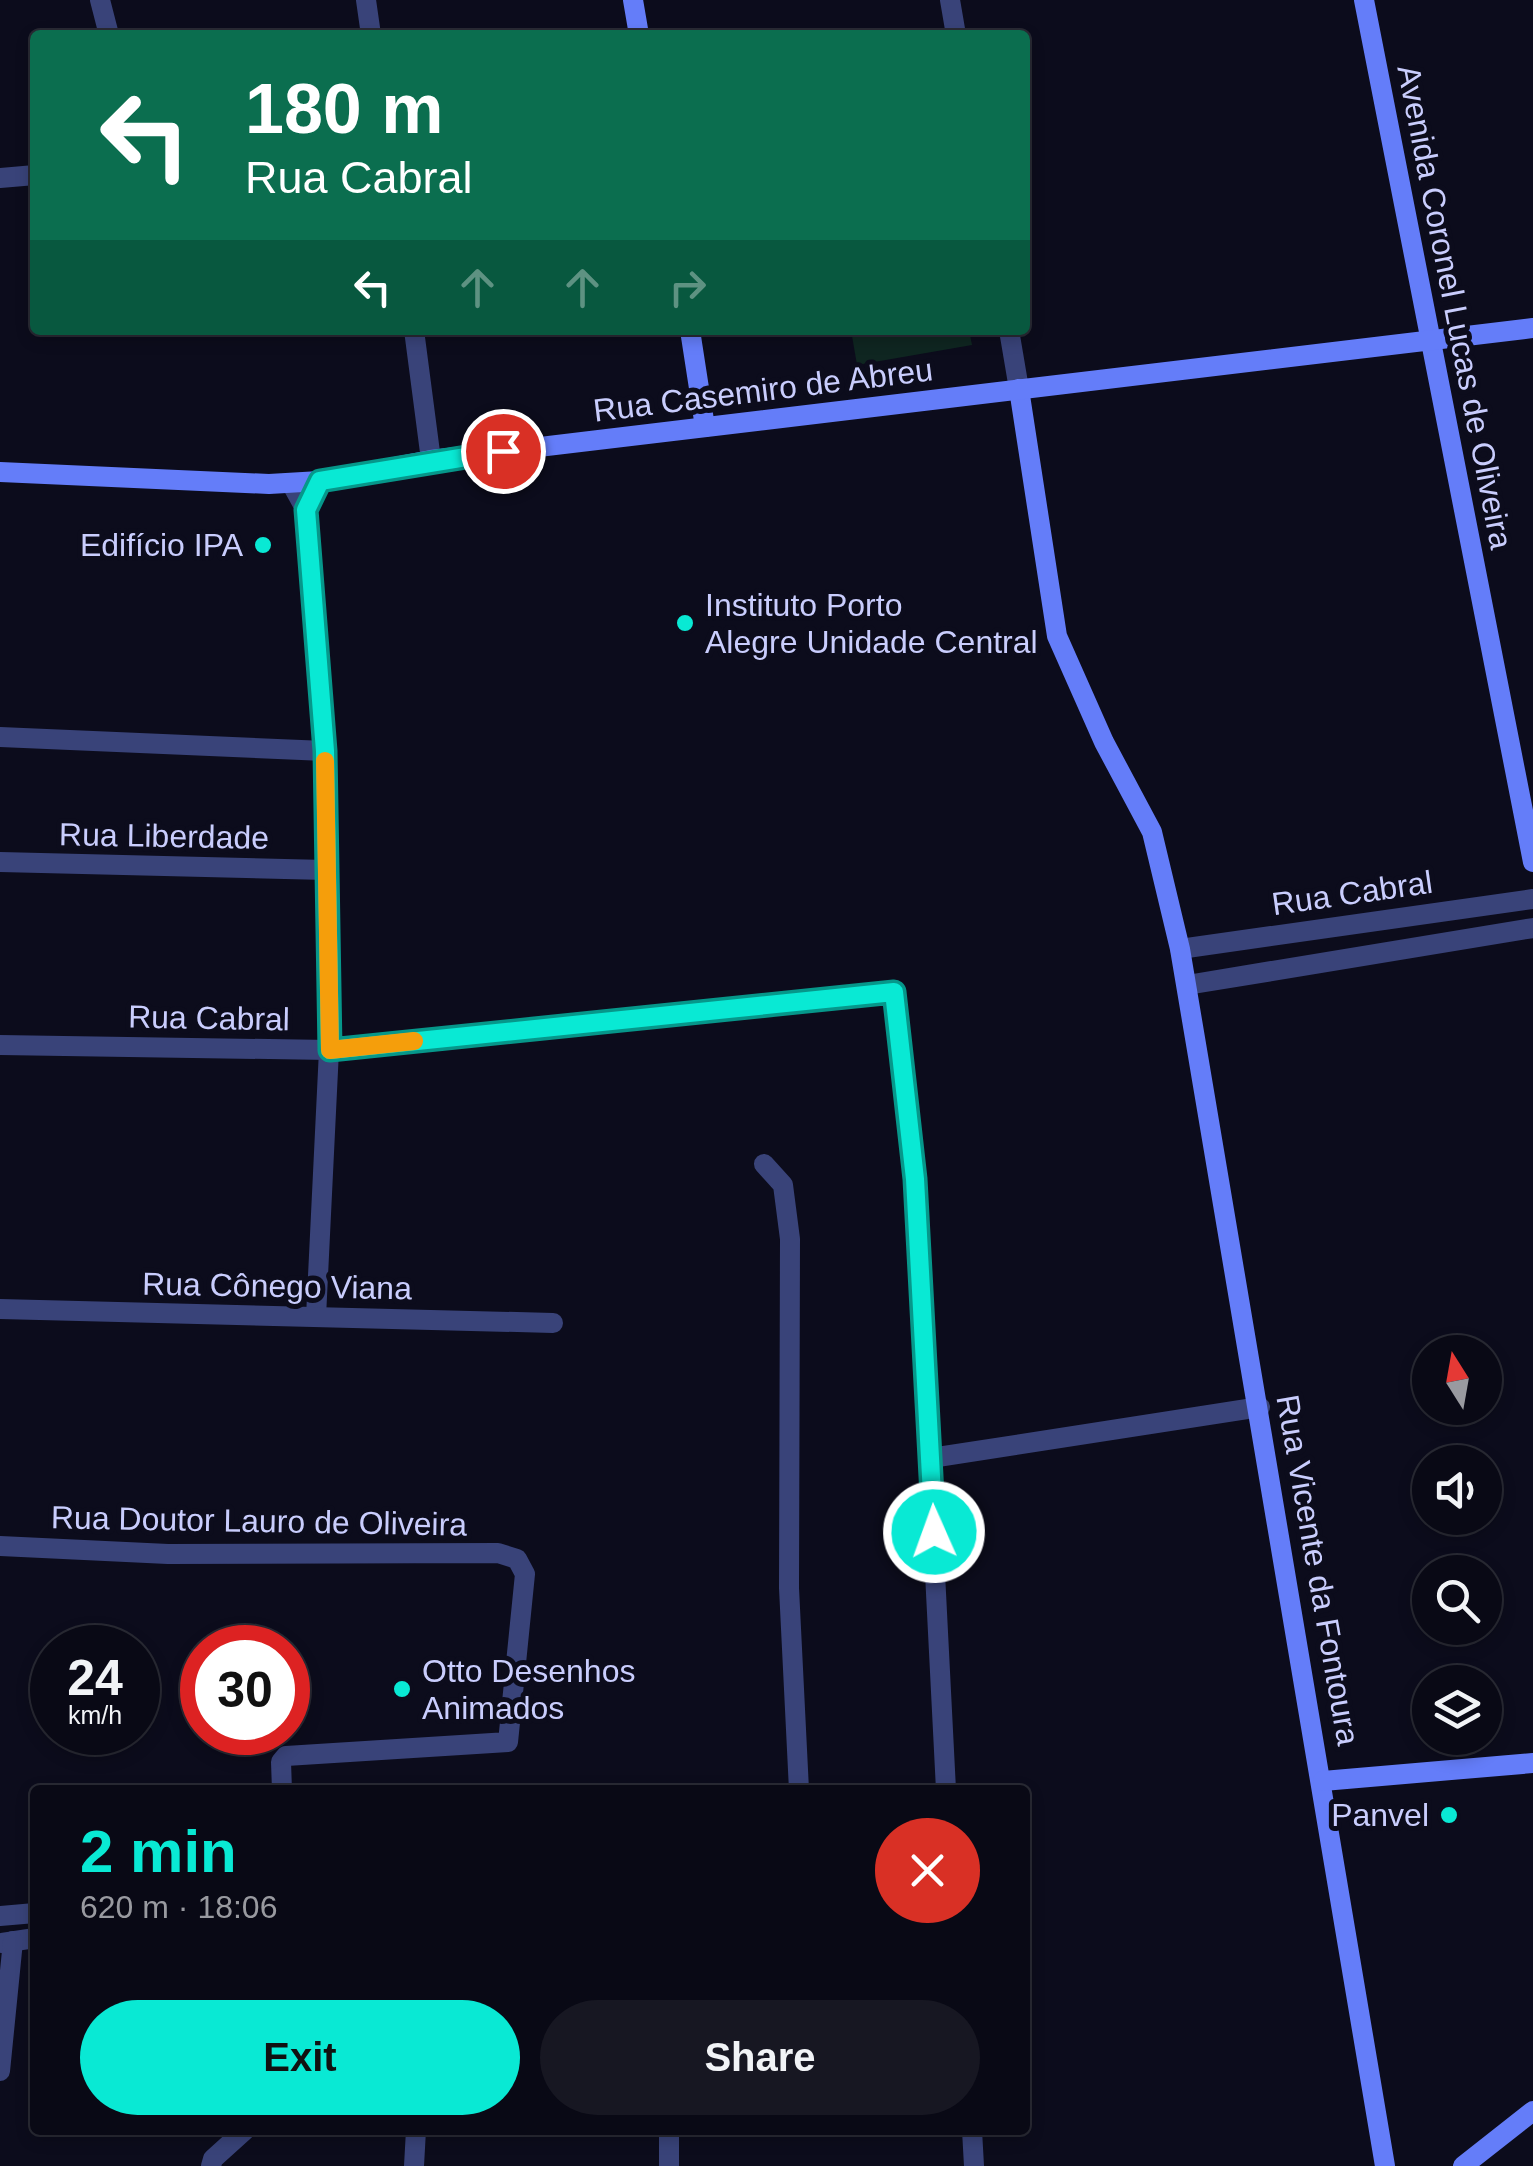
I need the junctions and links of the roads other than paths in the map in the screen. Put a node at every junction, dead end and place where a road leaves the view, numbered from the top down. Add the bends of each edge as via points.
1 (100, 0) edge
2 (366, 0) edge
3 (632, 0) edge
4 (950, 0) edge
5 (1364, 0) edge
6 (108, 30) edge
7 (370, 30) edge
8 (638, 30) edge
9 (955, 30) edge
10 (30, 175) edge
11 (0, 178) edge
12 (1533, 328) edge
13 (415, 335) edge
14 (691, 335) edge
15 (1010, 335) edge
16 (1431, 340) junction
17 (1019, 389) junction
18 (705, 427) junction
19 (431, 460) junction
20 (0, 472) edge
21 (320, 481) junction
22 (292, 483) junction
23 (306, 510) junction
24 (0, 736) edge
25 (325, 751) junction
26 (0, 862) edge
27 (1533, 862) edge
28 (326, 870) junction
29 (1533, 899) edge
30 (1533, 928) edge
31 (1243, 939) junction
32 (1180, 949) junction
33 (1250, 974) junction
34 (1186, 985) junction
35 (0, 1046) edge
36 (330, 1050) junction
37 (764, 1164) dead end
38 (0, 1309) edge
39 (316, 1317) junction
40 (553, 1323) dead end
41 (1260, 1406) junction
42 (931, 1458) junction
43 (0, 1546) edge
44 (1533, 1763) edge
45 (1323, 1781) junction
46 (282, 1785) edge
47 (799, 1785) edge
48 (946, 1785) edge
49 (30, 1913) edge
50 (0, 1916) edge
51 (6, 1942) edge
52 (0, 2071) edge
53 (1533, 2112) edge
54 (239, 2135) edge
55 (416, 2135) edge
56 (669, 2135) edge
57 (972, 2135) edge
58 (211, 2166) edge
59 (414, 2166) edge
60 (669, 2166) edge
61 (974, 2166) edge
62 (1385, 2166) edge
63 (1463, 2166) edge

1 - 6 street
2 - 7 street
3 - 8 street
4 - 9 street
5 - 16 street, Avenida Coronel Lucas de Oliveira
10 - 11 street
12 - 16 street, Rua Casemiro de Abreu
13 - 19 street
14 - 18 street
15 - 17 street
16 - 17 street, Rua Casemiro de Abreu
16 - 27 street, Avenida Coronel Lucas de Oliveira
17 - 18 street, Rua Casemiro de Abreu
17 - 32 street, Rua Vicente da Fontoura via 1057,636 1152,832
18 - 19 street, Rua Casemiro de Abreu
19 - 21 street, Rua Casemiro de Abreu
20 - 22 street, Rua Casemiro de Abreu
21 - 22 street, Rua Casemiro de Abreu
21 - 23 street
22 - 23 street
23 - 25 street
24 - 25 street
25 - 28 street
26 - 28 street, Rua Liberdade
28 - 36 street
29 - 31 street, Rua Cabral
30 - 33 street, Rua Cabral
31 - 32 street, Rua Cabral
31 - 33 street
32 - 34 street, Rua Vicente da Fontoura
33 - 34 street, Rua Cabral
34 - 41 street, Rua Vicente da Fontoura
35 - 36 street, Rua Cabral
36 - 39 street
36 - 42 street, Rua Cabral via 894,992 915,1179
37 - 47 street via 783,1184 790,1239 789,1588
38 - 39 street, Rua Cônego Viana
39 - 40 street, Rua Cônego Viana
41 - 42 street
41 - 45 street, Rua Vicente da Fontoura
42 - 48 street
43 - 46 street, Rua Doutor Lauro de Oliveira via 518,1558 526,1574 508,1742 286,1756 280,1762
44 - 45 street
45 - 62 street, Rua Vicente da Fontoura
49 - 50 street
51 - 52 street
53 - 63 street
54 - 58 street
55 - 59 street
56 - 60 street
57 - 61 street

